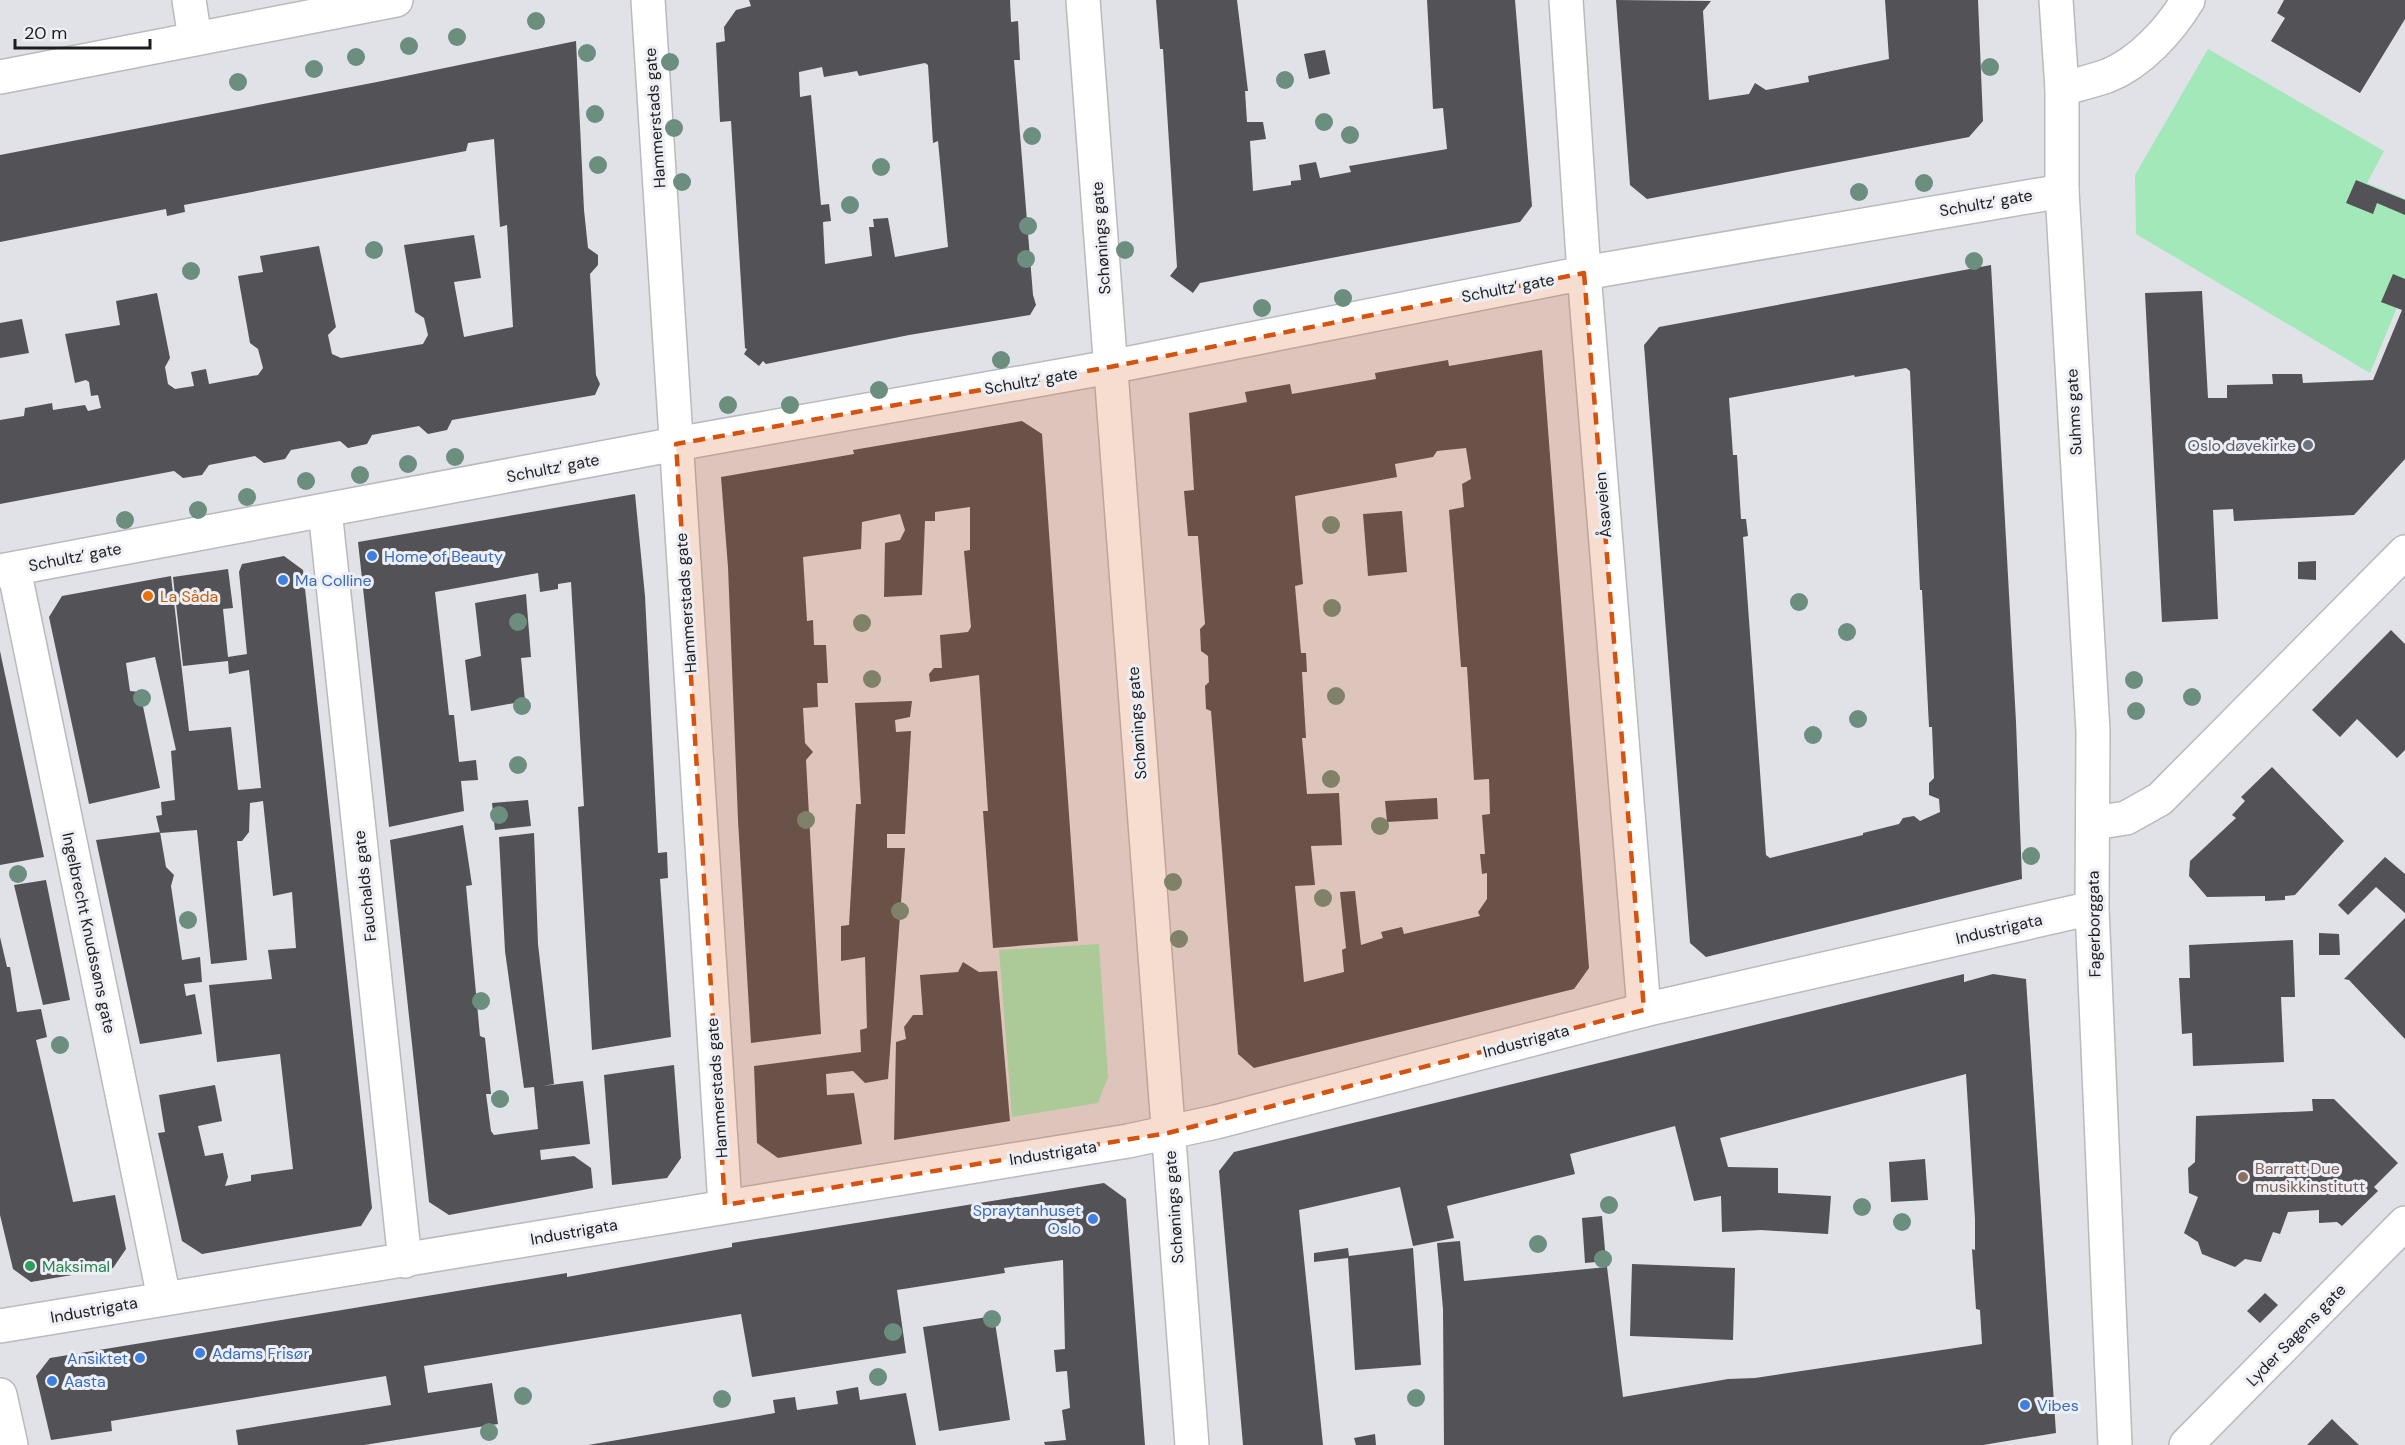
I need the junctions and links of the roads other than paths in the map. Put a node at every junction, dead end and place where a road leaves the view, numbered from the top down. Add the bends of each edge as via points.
1 (189, 0) edge
2 (396, 0) edge
3 (648, 0) edge
4 (1083, 0) edge
5 (1566, 0) edge
6 (2056, 0) edge
7 (2188, 0) edge
8 (195, 39) junction
9 (0, 77) edge
10 (2062, 89) junction
11 (2062, 191) junction
12 (1584, 273) junction
13 (1110, 367) junction
14 (676, 444) junction
15 (325, 510) junction
16 (2405, 552) edge
17 (7, 570) edge
18 (2093, 823) junction
19 (2092, 908) junction
20 (1644, 1010) junction
21 (1168, 1133) junction
22 (725, 1205) junction
23 (2405, 1223) edge
24 (405, 1261) junction
25 (164, 1298) junction
26 (0, 1326) edge
27 (0, 1395) edge
28 (11, 1445) edge
29 (1192, 1445) edge
30 (2115, 1445) edge
31 (2186, 1445) edge

1 - 8 street
2 - 8 street
3 - 14 street, Hammerstads gate
4 - 13 street, Schønings gate
5 - 12 street, Åsaveien
6 - 10 street, Suhms gate
7 - 10 street via 2159,38 2128,64 2107,76
8 - 9 street
10 - 11 street, Suhms gate
11 - 12 street, Schultz’ gate
11 - 18 street, Suhms gate via 2093,731
12 - 13 street, Schultz’ gate
12 - 20 street, Åsaveien
13 - 14 street, Schultz’ gate
13 - 21 street, Schønings gate
14 - 15 street, Schultz’ gate
14 - 22 street, Hammerstads gate
15 - 17 street, Schultz’ gate
15 - 24 street, Fauchalds gate
16 - 18 street via 2160,800 2126,819
17 - 25 street, Ingelbrecht Knudssøns gate
18 - 19 street, Fagerborggata
19 - 20 street, Industrigata
19 - 30 street, Fagerborggata
20 - 21 street, Industrigata
21 - 22 street, Industrigata
21 - 29 street, Schønings gate
22 - 24 street, Industrigata
23 - 31 street, Lyder Sagens gate
24 - 25 street, Industrigata
25 - 26 street, Industrigata
27 - 28 street

